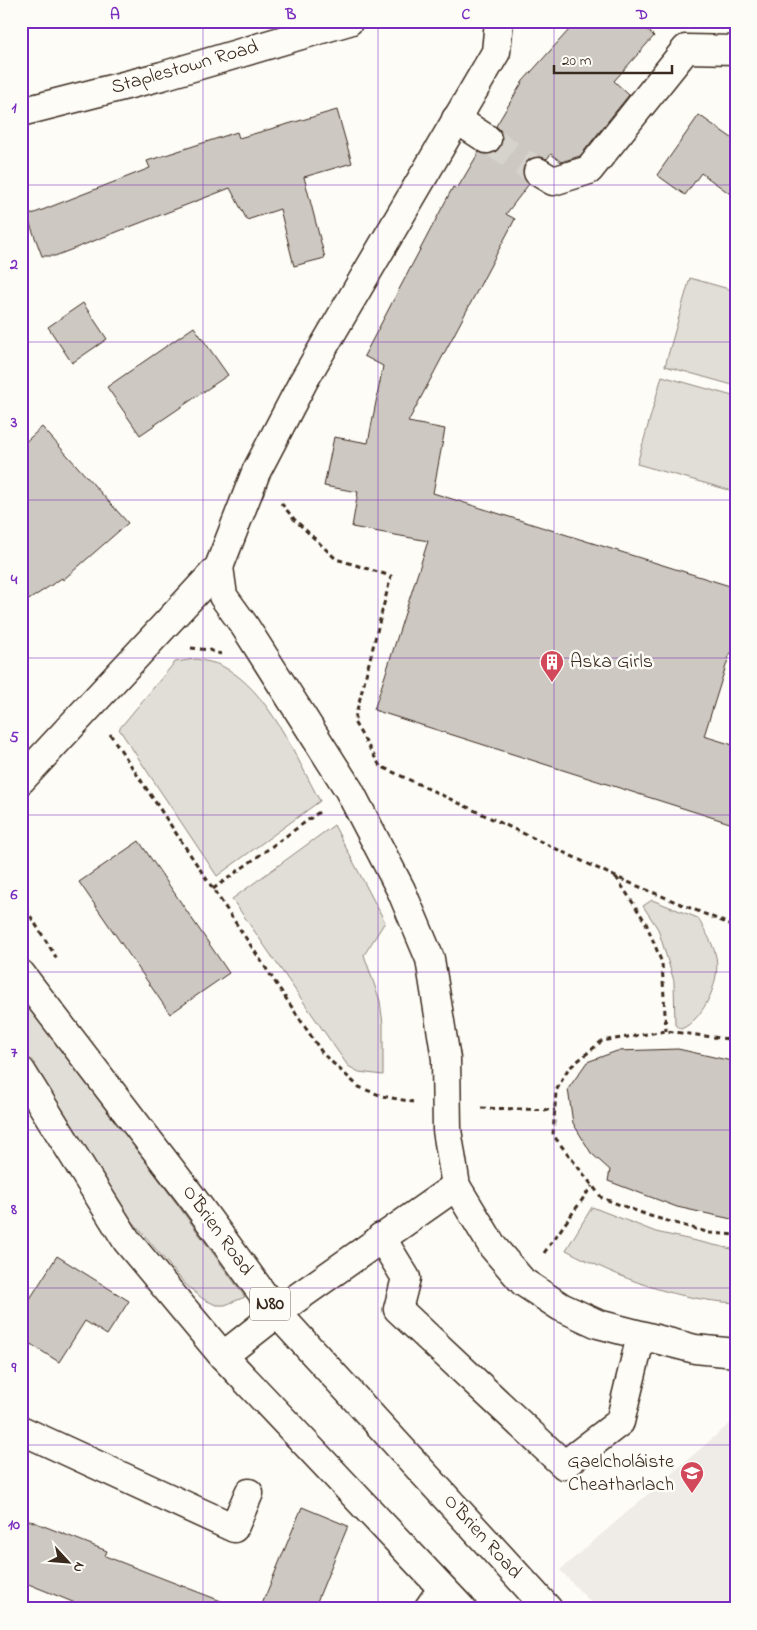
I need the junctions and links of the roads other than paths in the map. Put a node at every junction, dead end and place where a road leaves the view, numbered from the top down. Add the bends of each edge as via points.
1 (349, 21) edge
2 (498, 21) edge
3 (736, 50) edge
4 (21, 112) edge
5 (456, 119) junction
6 (487, 139) tunnel mouth
7 (538, 172) tunnel mouth
8 (219, 567) junction
9 (21, 780) edge
10 (21, 974) edge
11 (21, 1071) edge
12 (456, 1186) junction
13 (381, 1237) junction
14 (276, 1312) junction
15 (641, 1336) junction
16 (736, 1353) edge
17 (223, 1356) junction
18 (21, 1430) edge
19 (249, 1493) dead end
20 (435, 1599) edge
21 (462, 1609) edge
22 (548, 1609) edge

1 - 4 street, Staplestown Road via 162,76
2 - 5 street via 496,52
3 - 7 street via 686,49 589,170 553,181
5 - 6 street
5 - 8 street via 303,382 256,472
8 - 9 street
8 - 12 street via 223,596 349,790 410,910 430,959 446,1059 447,1130
10 - 14 street, O'Brien Road / N80
11 - 17 street via 127,1241
12 - 13 street
12 - 15 street via 493,1247 523,1282 561,1307 598,1324
13 - 14 street
13 - 15 street via 406,1278 398,1309 564,1465 620,1422
14 - 17 street
14 - 22 street, O'Brien Road / N80
15 - 16 street via 695,1349
17 - 20 street
18 - 19 street via 234,1528
20 - 21 street

